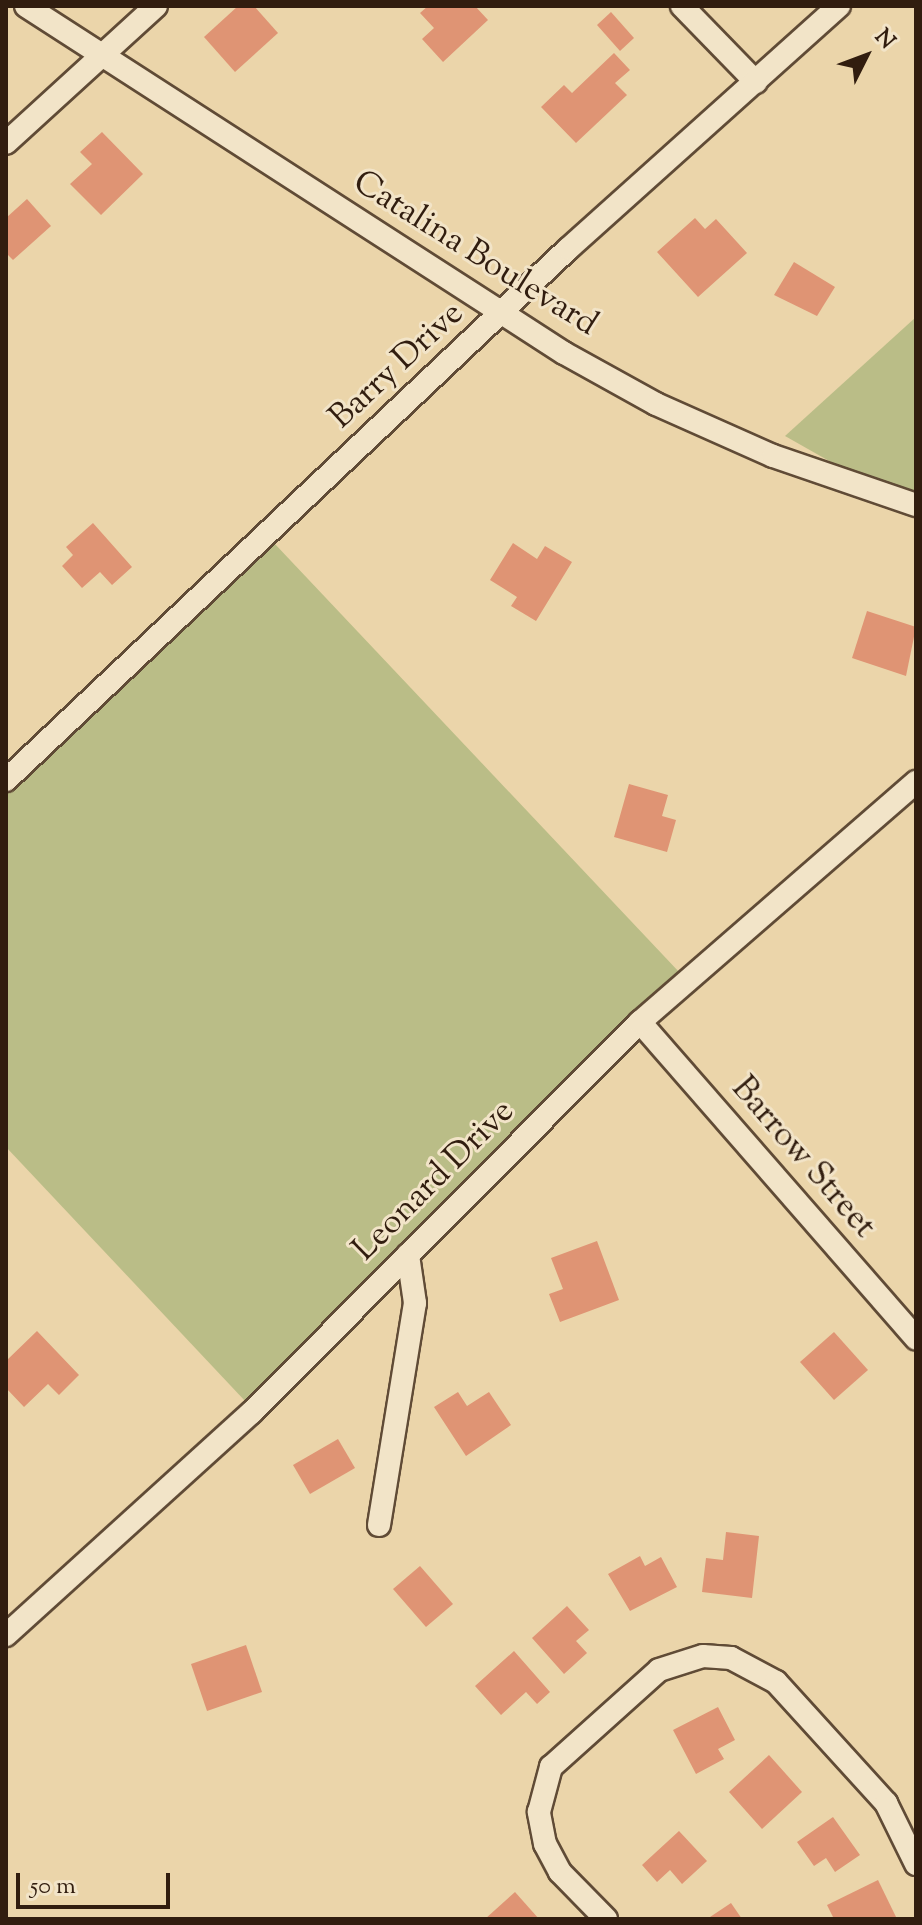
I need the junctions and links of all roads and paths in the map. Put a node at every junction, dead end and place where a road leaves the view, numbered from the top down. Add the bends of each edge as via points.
1 (26, 6) edge
2 (156, 6) edge
3 (682, 6) edge
4 (821, 6) edge
5 (839, 6) edge
6 (815, 28) junction
7 (102, 58) junction
8 (756, 82) junction
9 (6, 143) edge
10 (503, 314) junction
11 (916, 505) edge
12 (6, 780) edge
13 (916, 782) edge
14 (640, 1022) junction
15 (408, 1255) junction
16 (916, 1338) edge
17 (379, 1525) dead end
18 (6, 1635) edge
19 (916, 1864) edge
20 (606, 1919) edge

1 - 7 street, Catalina Boulevard
2 - 7 street
3 - 8 street
4 - 6 street
5 - 6 street, Barry Drive
6 - 8 street, Barry Drive
7 - 9 street
7 - 10 street, Catalina Boulevard
8 - 10 street, Barry Drive
10 - 11 street, Catalina Boulevard via 656,404 773,456
10 - 12 street, Barry Drive
13 - 14 street, Leonard Drive
14 - 15 street, Leonard Drive
14 - 16 street, Barrow Street
15 - 17 street via 415,1303
15 - 18 street, Leonard Drive via 251,1413
19 - 20 street via 886,1803 776,1682 731,1658 703,1656 659,1670 551,1767 539,1812 545,1844 560,1872

